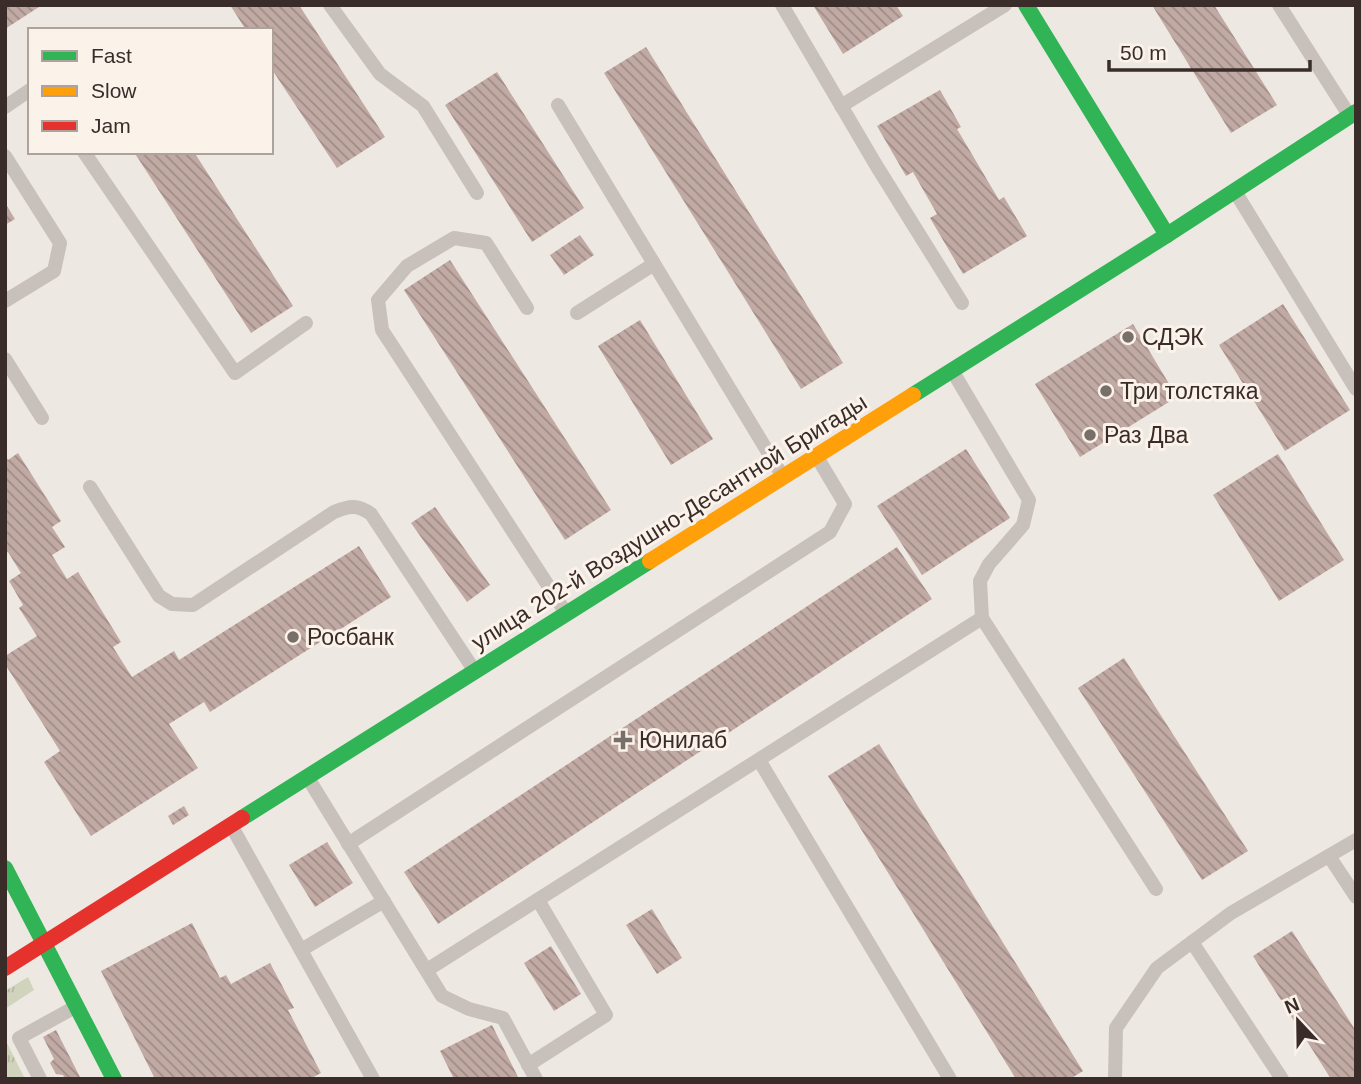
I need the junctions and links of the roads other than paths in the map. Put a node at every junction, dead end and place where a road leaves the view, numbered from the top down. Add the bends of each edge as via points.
1 (330, 5) edge
2 (782, 5) edge
3 (1005, 5) edge
4 (1279, 5) edge
5 (1032, 7) edge
6 (28, 91) edge
7 (558, 104) dead end
8 (841, 106) junction
9 (5, 107) edge
10 (1353, 114) edge
11 (84, 154) edge
12 (5, 156) edge
13 (1235, 191) junction
14 (477, 193) dead end
15 (1167, 235) junction
16 (654, 264) junction
17 (5, 301) edge
18 (962, 303) dead end
19 (527, 308) dead end
20 (577, 313) dead end
21 (306, 323) dead end
22 (5, 359) edge
23 (952, 370) junction
24 (1356, 389) edge
25 (42, 418) dead end
26 (816, 456) junction
27 (783, 478) junction
28 (90, 487) dead end
29 (566, 614) junction
30 (982, 618) junction
31 (475, 672) junction
32 (759, 760) junction
33 (308, 778) junction
34 (232, 826) junction
35 (1356, 840) edge
36 (348, 844) junction
37 (1329, 856) junction
38 (5, 868) edge
39 (1156, 889) dead end
40 (1356, 897) edge
41 (538, 900) junction
42 (384, 901) junction
43 (1192, 942) junction
44 (44, 945) junction
45 (301, 950) junction
46 (5, 968) edge
47 (427, 970) junction
48 (75, 1007) junction
49 (528, 1065) junction
50 (40, 1079) edge
51 (114, 1079) edge
52 (373, 1079) edge
53 (536, 1079) edge
54 (950, 1079) edge
55 (1115, 1079) edge
56 (1282, 1079) edge

1 - 14 lane via 380,74 423,106
2 - 8 lane
3 - 8 lane
4 - 10 lane
5 - 15 street
6 - 9 lane
7 - 16 lane
8 - 18 lane
10 - 13 street, улица 202-й Воздушно-Десантной Бригады
11 - 21 lane via 235,373
12 - 17 lane via 60,243 54,271
13 - 15 street, улица 202-й Воздушно-Десантной Бригады
13 - 24 lane
15 - 23 street, улица 202-й Воздушно-Десантной Бригады
16 - 20 lane
16 - 27 lane
19 - 29 lane via 486,243 454,238 407,266 378,300 382,330
22 - 25 lane
23 - 26 street, улица 202-й Воздушно-Десантной Бригады
23 - 30 lane via 1029,500 1023,525 980,581
26 - 27 street, улица 202-й Воздушно-Десантной Бригады
26 - 36 lane via 845,504 830,532
27 - 29 street, улица 202-й Воздушно-Десантной Бригады
28 - 31 lane via 159,596 172,604 193,605 334,512 351,505 363,508
29 - 31 street, улица 202-й Воздушно-Десантной Бригады
30 - 32 lane
30 - 39 lane
31 - 33 street, улица 202-й Воздушно-Десантной Бригады
32 - 41 lane
32 - 54 lane
33 - 34 street, улица 202-й Воздушно-Десантной Бригады
33 - 36 lane
34 - 44 street, улица 202-й Воздушно-Десантной Бригады
34 - 45 lane
35 - 37 lane
36 - 42 lane
37 - 40 lane
37 - 43 lane via 1231,913
38 - 44 street
41 - 47 lane
41 - 49 lane via 606,1014
42 - 45 lane
42 - 47 lane
43 - 55 lane via 1157,968 1116,1028
43 - 56 lane
44 - 46 street, улица 202-й Воздушно-Десантной Бригады
44 - 48 street
45 - 52 lane
47 - 49 lane via 442,996 503,1018
48 - 50 lane via 19,1038
48 - 51 street
49 - 53 lane

